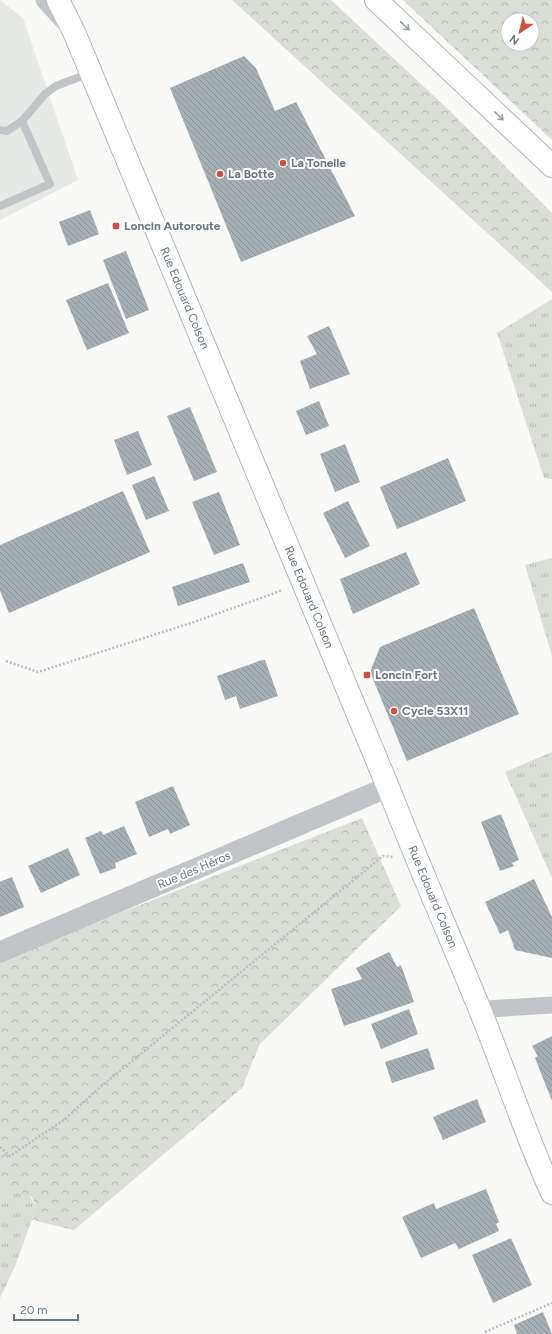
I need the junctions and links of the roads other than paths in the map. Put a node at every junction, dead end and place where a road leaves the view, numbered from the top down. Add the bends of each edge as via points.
1 (376, 0) edge
2 (54, 2) edge
3 (90, 72) junction
4 (22, 121) junction
5 (0, 130) edge
6 (552, 167) edge
7 (0, 206) edge
8 (388, 787) junction
9 (0, 952) edge
10 (552, 1005) edge
11 (481, 1011) junction
12 (552, 1193) edge

1 -> 6 main road
2 - 3 main road, Rue Edouard Colson via 74,32
3 - 4 lane via 56,86 45,94
3 - 8 main road, Rue Edouard Colson
4 - 5 lane via 7,131
4 - 7 lane via 50,184
8 - 9 street, Rue des Héros
8 - 11 main road, Rue Edouard Colson
10 - 11 street
11 - 12 main road, Rue Edouard Colson

